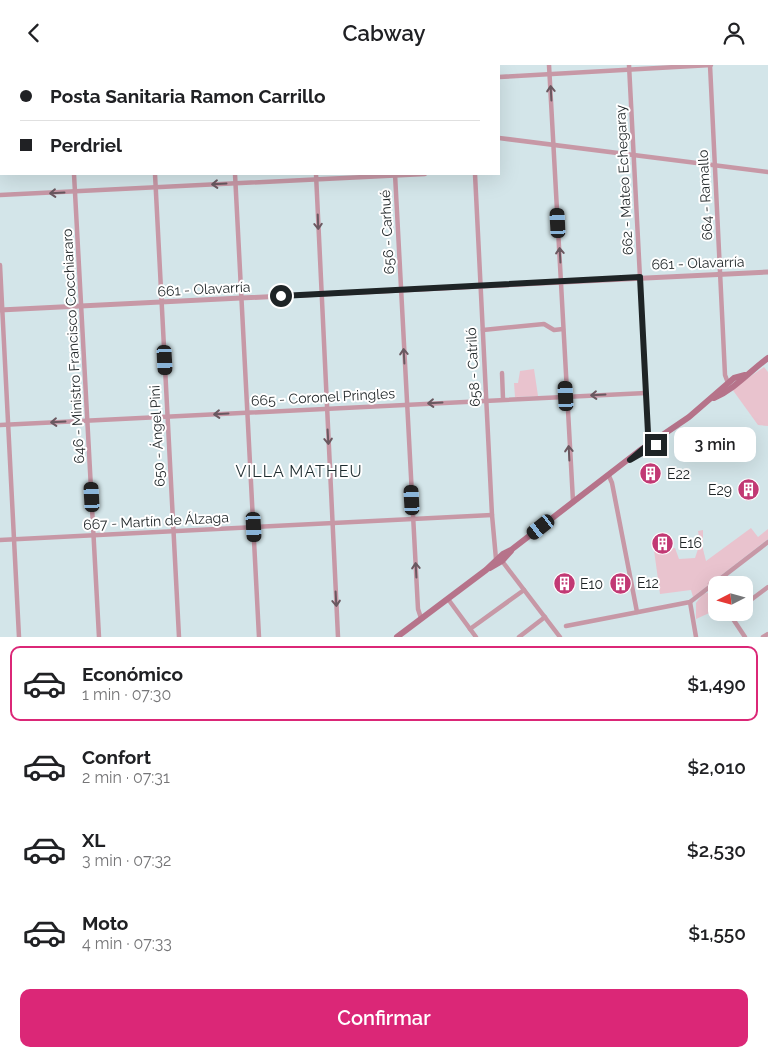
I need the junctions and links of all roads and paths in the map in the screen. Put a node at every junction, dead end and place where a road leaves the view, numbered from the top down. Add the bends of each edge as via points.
1 (549, 65) edge
2 (710, 65) edge
3 (629, 67) edge
4 (549, 74) junction
5 (500, 77) edge
6 (500, 137) edge
7 (554, 144) junction
8 (634, 154) junction
9 (715, 165) junction
10 (768, 172) edge
11 (74, 175) edge
12 (155, 175) edge
13 (235, 175) edge
14 (395, 175) edge
15 (475, 175) edge
16 (316, 176) edge
17 (236, 183) junction
18 (156, 188) junction
19 (75, 192) junction
20 (0, 195) edge
21 (0, 265) edge
22 (768, 272) edge
23 (720, 273) junction
24 (640, 277) junction
25 (561, 281) junction
26 (480, 285) junction
27 (400, 290) junction
28 (321, 294) junction
29 (241, 297) junction
30 (162, 302) junction
31 (82, 306) junction
32 (1, 310) edge
33 (563, 329) junction
34 (483, 330) junction
35 (767, 360) edge
36 (502, 373) dead end
37 (745, 375) junction
38 (728, 383) junction
39 (646, 393) junction
40 (566, 396) junction
41 (503, 399) junction
42 (711, 399) junction
43 (486, 400) junction
44 (406, 404) junction
45 (327, 409) junction
46 (248, 413) junction
47 (168, 417) junction
48 (88, 421) junction
49 (8, 424) junction
50 (0, 425) edge
51 (666, 433) junction
52 (651, 442) junction
53 (630, 460) junction
54 (609, 476) junction
55 (593, 488) junction
56 (573, 501) junction
57 (492, 515) junction
58 (556, 516) junction
59 (413, 519) junction
60 (333, 523) junction
61 (254, 527) junction
62 (174, 531) junction
63 (94, 535) junction
64 (14, 539) junction
65 (0, 540) edge
66 (768, 542) edge
67 (499, 560) junction
68 (721, 576) edge
69 (708, 586) edge
70 (768, 587) edge
71 (524, 590) junction
72 (753, 598) edge
73 (448, 599) junction
74 (690, 602) junction
75 (637, 612) junction
76 (545, 617) junction
77 (421, 618) junction
78 (736, 621) edge
79 (566, 626) dead end
80 (470, 629) junction
81 (768, 634) edge
82 (19, 637) edge
83 (99, 637) edge
84 (179, 637) edge
85 (259, 637) edge
86 (332, 637) edge
87 (338, 637) edge
88 (396, 637) edge
89 (476, 637) edge
90 (519, 637) edge
91 (560, 637) edge
92 (696, 637) edge
93 (745, 637) edge
94 (763, 637) edge

1 - 4 street
2 - 3 street
2 - 9 street, 664 - Ramallo
3 - 4 street
3 - 8 street, 662 - Mateo Echegaray
4 - 5 street
7 -> 4 street
6 - 7 street
7 - 8 street
25 -> 7 street
8 - 9 street
8 - 24 street, 662 - Mateo Echegaray
9 - 10 street
9 - 23 street, 664 - Ramallo
11 - 19 street, 646 - Ministro Francisco Cocchiararo
12 - 18 street, 650 - Ángel Pini
13 - 17 street
14 - 16 street
14 - 27 street, 656 - Carhué
15 - 26 street, 658 - Catriló
16 - 17 street
16 -> 28 street
17 -> 18 street
17 - 29 street
18 - 19 street
18 - 30 street, 650 - Ángel Pini
19 -> 20 street
19 - 31 street, 646 - Ministro Francisco Cocchiararo
21 - 32 street
22 - 23 street, 661 - Olavarría
23 - 24 street, 661 - Olavarría
23 - 38 street, 664 - Ramallo
24 - 25 street, 661 - Olavarría
24 - 39 street, 662 - Mateo Echegaray
25 - 26 street, 661 - Olavarría
25 - 33 street
26 - 27 street, 661 - Olavarría
26 - 34 street, 658 - Catriló
27 - 28 street, 661 - Olavarría
44 -> 27 street, 656 - Carhué
28 - 29 street, 661 - Olavarría
28 - 45 street
29 - 30 street, 661 - Olavarría
29 - 46 street
30 - 31 street, 661 - Olavarría
30 - 47 street, 650 - Ángel Pini
31 - 32 street, 661 - Olavarría
31 - 48 street, 646 - Ministro Francisco Cocchiararo
32 - 49 street
33 - 34 street via 554,330 544,324
33 - 40 street
34 - 43 street, 658 - Catriló
35 - 37 main road
36 - 41 street
37 - 38 main road
37 - 42 main road via 739,383
38 - 42 main road
39 -> 40 street, 665 - Coronel Pringles
39 - 52 street, 662 - Mateo Echegaray
40 - 41 street, 665 - Coronel Pringles
56 -> 40 street
41 - 43 street, 665 - Coronel Pringles
42 - 51 main road
43 -> 44 street, 665 - Coronel Pringles
43 - 57 street, 658 - Catriló
44 - 45 street, 665 - Coronel Pringles
44 - 59 street, 656 - Carhué
45 - 46 street, 665 - Coronel Pringles
45 -> 60 street
46 -> 47 street, 665 - Coronel Pringles
46 - 61 street
47 - 48 street, 665 - Coronel Pringles
47 - 62 street, 650 - Ángel Pini
48 -> 49 street, 665 - Coronel Pringles
48 - 63 street, 646 - Ministro Francisco Cocchiararo
49 - 50 street, 665 - Coronel Pringles
49 - 64 street
51 - 52 main road
51 - 53 main road via 656,445
52 - 53 main road
53 - 54 main road
54 - 55 main road
54 - 75 street
55 - 56 main road
55 - 58 main road
56 - 58 main road
57 - 59 street, 667 - Martín de Álzaga
57 - 67 street, 658 - Catriló
58 - 67 main road
59 - 60 street, 667 - Martín de Álzaga
77 -> 59 street, 656 - Carhué
60 - 61 street, 667 - Martín de Álzaga
60 -> 87 street
61 - 62 street, 667 - Martín de Álzaga
61 - 85 street
62 - 63 street, 667 - Martín de Álzaga
62 - 84 street, 650 - Ángel Pini
63 - 64 street, 667 - Martín de Álzaga
63 - 83 street, 646 - Ministro Francisco Cocchiararo
64 - 65 street, 667 - Martín de Álzaga
64 - 82 street
66 - 68 street
67 - 71 street
67 - 73 main road
69 - 74 street
70 - 72 street
71 - 76 street
71 - 80 street
73 - 77 main road
73 - 80 street
74 - 75 street
74 - 92 street
75 - 79 street
76 - 90 street
76 - 91 street
77 - 88 main road
78 - 93 street
80 - 89 street
81 - 94 street
86 - 87 street

